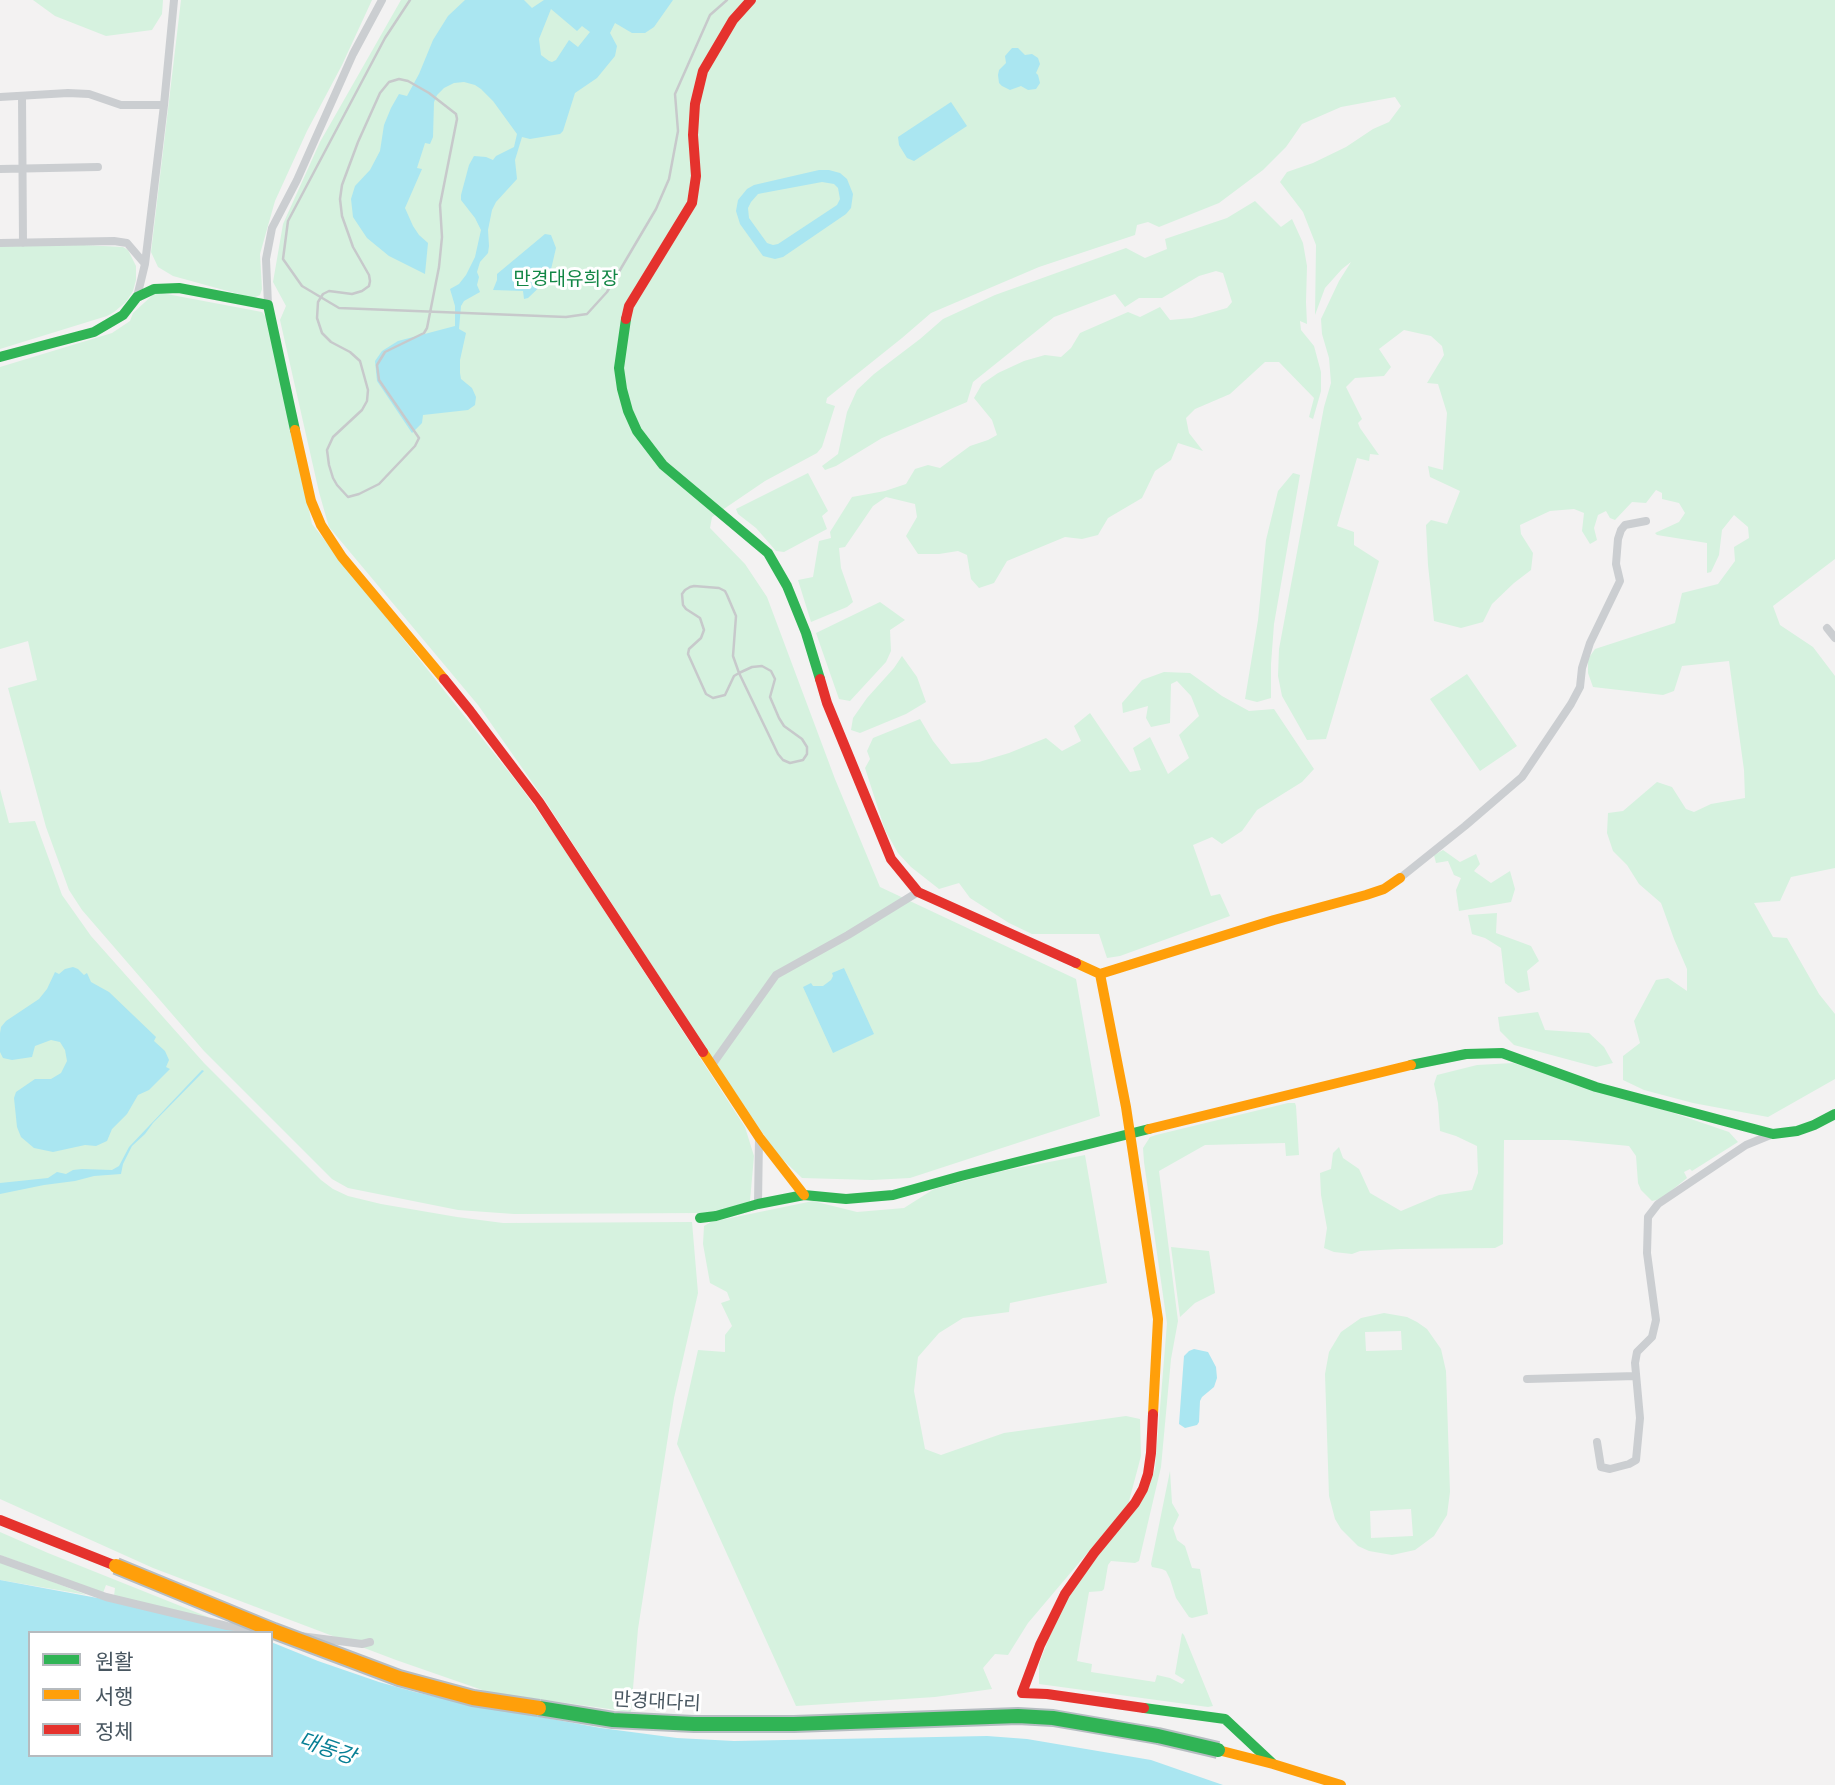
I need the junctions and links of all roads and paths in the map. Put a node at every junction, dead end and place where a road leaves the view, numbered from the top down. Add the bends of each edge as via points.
1 (174, 0) edge
2 (382, 0) edge
3 (751, 0) edge
4 (22, 96) junction
5 (0, 97) edge
6 (164, 106) junction
7 (98, 167) dead end
8 (23, 168) junction
9 (0, 169) edge
10 (0, 243) edge
11 (23, 243) junction
12 (145, 264) junction
13 (137, 297) junction
14 (268, 305) junction
15 (0, 357) edge
16 (1646, 521) dead end
17 (1827, 628) dead end
18 (1835, 638) edge
19 (1400, 878) joint
20 (918, 892) junction
21 (1100, 974) junction
22 (712, 1065) junction
23 (1835, 1114) edge
24 (1129, 1134) junction
25 (1773, 1134) junction
26 (759, 1137) junction
27 (804, 1195) junction
28 (758, 1204) junction
29 (700, 1217) dead end
30 (1636, 1376) junction
31 (1527, 1378) dead end
32 (1597, 1442) dead end
33 (0, 1520) edge
34 (0, 1559) edge
35 (264, 1631) edge
36 (272, 1631) edge
37 (273, 1632) edge
38 (273, 1632) edge
39 (370, 1642) dead end
40 (1273, 1764) junction
41 (1341, 1785) edge

1 - 6 street
2 - 14 street via 272,228 266,259
3 - 20 main road via 733,20 703,71 692,135 696,176 692,203 629,306 619,368 628,411 649,449 768,553 787,586 827,703 891,859
4 - 5 street
4 - 6 street via 89,94 121,105
4 - 8 street
6 - 12 street
7 - 8 street
8 - 9 street
8 - 11 street
10 - 11 street
11 - 12 street via 127,243
12 - 13 street
13 - 14 main road via 154,289 179,288
13 - 15 main road via 123,315 94,332
14 - 22 main road via 320,525 539,802
16 - 19 street via 1620,530 1616,564 1620,581 1590,643 1580,687 1522,777
17 - 18 street
19 - 21 main road via 1366,895
20 - 21 main road
20 - 22 street via 776,975
21 - 24 main road
22 - 26 main road
23 - 25 main road via 1797,1131
24 - 25 main road via 1406,1066 1487,1053 1502,1053 1596,1087
24 - 27 main road via 893,1195 846,1199
24 - 40 main road via 1158,1318 1148,1474 1135,1503 1065,1594 1022,1693 1225,1719
25 - 30 street via 1746,1145 1658,1204 1648,1217 1647,1252 1656,1320 1652,1337 1637,1352
26 - 27 main road
26 - 28 street
27 - 28 main road
28 - 29 main road
30 - 31 street
30 - 32 street via 1640,1418 1636,1460 1601,1467
33 - 36 main road, 만경대다리, bridge
34 - 35 street via 106,1597
37 - 40 main road, 만경대다리, bridge via 400,1678 487,1700 614,1720 794,1724 1053,1718 1158,1736
38 - 39 street
40 - 41 main road, 만경대다리

